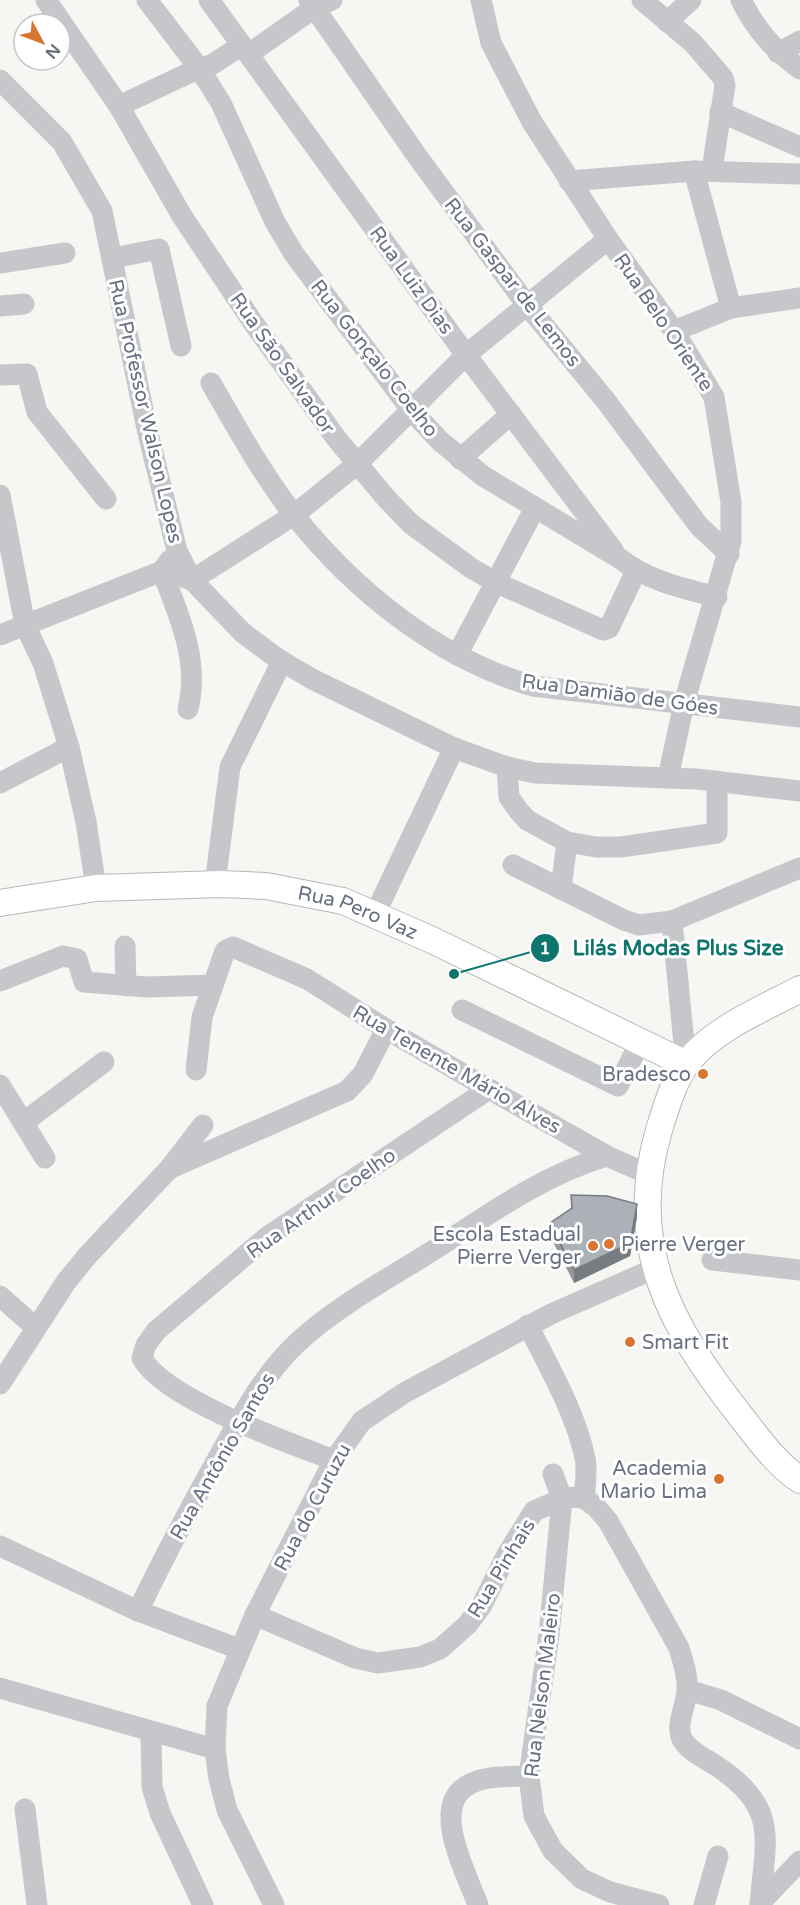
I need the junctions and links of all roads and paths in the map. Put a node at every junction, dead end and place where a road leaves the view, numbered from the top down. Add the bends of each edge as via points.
1 (46, 0) edge
2 (147, 0) edge
3 (209, 0) edge
4 (481, 0) edge
5 (642, 0) edge
6 (691, 0) edge
7 (741, 0) edge
8 (318, 3) edge
9 (668, 22) junction
10 (800, 41) edge
11 (246, 49) junction
12 (778, 53) junction
13 (199, 68) junction
14 (800, 69) edge
15 (0, 80) edge
16 (119, 106) junction
17 (720, 112) junction
18 (800, 147) edge
19 (703, 171) junction
20 (800, 174) edge
21 (569, 181) junction
22 (608, 239) junction
23 (65, 254) dead end
24 (113, 258) junction
25 (0, 263) edge
26 (800, 298) edge
27 (24, 304) dead end
28 (527, 305) junction
29 (0, 306) edge
30 (731, 308) junction
31 (675, 331) junction
32 (181, 346) dead end
33 (466, 355) junction
34 (0, 375) edge
35 (211, 383) dead end
36 (412, 411) junction
37 (511, 414) junction
38 (460, 459) junction
39 (357, 464) junction
40 (0, 495) edge
41 (106, 499) dead end
42 (577, 499) junction
43 (535, 508) junction
44 (294, 515) junction
45 (559, 522) junction
46 (177, 551) junction
47 (729, 554) junction
48 (619, 558) junction
49 (162, 571) junction
50 (636, 571) junction
51 (192, 580) junction
52 (497, 583) junction
53 (717, 597) junction
54 (25, 625) junction
55 (0, 635) edge
56 (457, 655) junction
57 (282, 661) junction
58 (684, 703) junction
59 (188, 709) dead end
60 (800, 717) edge
61 (69, 747) junction
62 (453, 748) junction
63 (507, 767) junction
64 (668, 778) junction
65 (717, 781) junction
66 (0, 783) edge
67 (800, 791) edge
68 (567, 842) junction
69 (513, 865) dead end
70 (800, 868) edge
71 (215, 884) junction
72 (96, 888) junction
73 (561, 889) junction
74 (0, 903) edge
75 (375, 914) junction
76 (672, 921) junction
77 (125, 945) dead end
78 (0, 981) edge
79 (213, 985) junction
80 (126, 986) junction
81 (800, 989) edge
82 (462, 1010) dead end
83 (386, 1029) junction
84 (640, 1042) junction
85 (104, 1062) dead end
86 (686, 1064) junction
87 (196, 1070) dead end
88 (0, 1085) edge
89 (489, 1089) junction
90 (24, 1122) junction
91 (203, 1125) dead end
92 (607, 1156) junction
93 (45, 1158) dead end
94 (169, 1169) junction
95 (650, 1175) junction
96 (712, 1260) dead end
97 (656, 1268) junction
98 (800, 1270) edge
99 (1, 1301) edge
100 (528, 1325) junction
101 (35, 1327) junction
102 (0, 1384) edge
103 (238, 1421) junction
104 (334, 1460) junction
105 (553, 1474) dead end
106 (800, 1480) edge
107 (584, 1492) junction
108 (562, 1499) junction
109 (0, 1546) edge
110 (138, 1611) junction
111 (255, 1615) junction
112 (239, 1649) junction
113 (0, 1688) edge
114 (688, 1690) junction
115 (151, 1732) junction
116 (800, 1739) edge
117 (215, 1749) junction
118 (529, 1776) junction
119 (25, 1809) dead end
120 (718, 1856) dead end
121 (800, 1861) edge
122 (616, 1901) edge
123 (760, 1904) edge
124 (37, 1905) edge
125 (203, 1905) edge
126 (274, 1905) edge
127 (478, 1905) edge
128 (659, 1905) edge
129 (704, 1905) edge

1 - 16 street, Rua São Salvador
2 - 13 street, Rua Gonçalo Coelho
3 - 11 street, Rua Luiz Dias
4 - 21 street, Rua Belo Oriente via 491,43 504,71
5 - 9 street
6 - 9 street
7 - 12 street via 758,32
8 - 11 street
8 - 28 street, Rua Gaspar de Lemos via 417,156
9 - 17 street via 693,43 723,78
10 - 12 street
11 - 13 street
11 - 33 street, Rua Luiz Dias
12 - 14 street
13 - 16 street
13 - 36 street, Rua Gonçalo Coelho via 221,103 275,222 294,254
15 - 24 street, Rua Professor Walson Lopes via 62,142 83,173 102,211
16 - 39 street, Rua São Salvador via 194,235 311,405
17 - 18 street
17 - 19 street
19 - 20 street
19 - 21 street
19 - 30 street
21 - 22 street, Rua Belo Oriente
22 - 28 street
22 - 31 street, Rua Belo Oriente
23 - 25 street
24 - 32 street via 159,249
24 - 46 street, Rua Professor Walson Lopes via 147,429
26 - 30 street
27 - 29 street
28 - 33 street
28 - 47 street, Rua Gaspar de Lemos via 606,401 699,526
30 - 31 street
31 - 47 street, Rua Belo Oriente via 714,397 730,502
33 - 36 street
33 - 37 street, Rua Luiz Dias
34 - 41 street via 28,376 37,412
35 - 44 street, Rua Damião de Góes via 251,453
36 - 38 street, Rua Gonçalo Coelho
36 - 39 street
37 - 38 street
37 - 42 street, Rua Luiz Dias
38 - 43 street, Rua Gonçalo Coelho
39 - 44 street
39 - 52 street, Rua São Salvador via 411,524
40 - 54 street
42 - 45 street
42 - 48 street, Rua Luiz Dias
43 - 45 street, Rua Gonçalo Coelho
43 - 52 street
44 - 51 street
44 - 56 street, Rua Damião de Góes via 363,586
45 - 48 street, Rua Gonçalo Coelho
46 - 49 street
46 - 51 street, Rua Professor Walson Lopes
47 - 53 street, Rua Belo Oriente
48 - 50 street, Rua Gonçalo Coelho
49 - 51 street
49 - 54 street
49 - 59 street via 191,659 193,677
50 - 52 street, Rua São Salvador via 609,628 603,630
50 - 53 street, Rua Gonçalo Coelho
51 - 57 street, Rua Professor Walson Lopes via 243,633
52 - 56 street
53 - 58 street, Rua Belo Oriente
54 - 55 street
54 - 61 street via 44,663
56 - 58 street, Rua Damião de Góes via 533,686
57 - 62 street, Rua Professor Walson Lopes
57 - 71 street via 230,767
58 - 60 street, Rua Damião de Góes
58 - 64 street, Rua Belo Oriente
61 - 66 street
61 - 72 street
62 - 63 street, Rua Professor Walson Lopes
62 - 75 street
63 - 64 street, Rua Professor Walson Lopes via 535,773
63 - 68 street via 509,797 518,810 527,820
64 - 65 street, Rua Professor Walson Lopes
65 - 67 street, Rua Professor Walson Lopes
65 - 68 street via 718,828 713,835 621,847
68 - 73 street
69 - 73 street
70 - 76 street
71 - 72 main road, Rua Pero Vaz
71 - 75 main road, Rua Pero Vaz via 266,886 306,893 343,901
72 - 74 main road, Rua Pero Vaz
73 - 76 street via 639,925
75 - 84 main road, Rua Pero Vaz
76 - 86 street
77 - 80 street
78 - 80 street via 63,956 77,959 84,982
79 - 80 street
79 - 83 street, Rua Tenente Mário Alves via 228,947 307,979
79 - 87 street via 202,1017
81 - 86 main road via 731,1027
82 - 84 street via 618,1086
83 - 89 street, Rua Tenente Mário Alves
83 - 94 street via 363,1074 347,1090
84 - 86 main road, Rua Pero Vaz
85 - 90 street
86 - 95 main road via 662,1120
88 - 90 street
89 - 92 street, Rua Tenente Mário Alves
89 - 103 street, Rua Arthur Coelho via 267,1237 156,1331 142,1358 154,1374
90 - 93 street
91 - 94 street
92 - 95 street, Rua Tenente Mário Alves
92 - 103 street, Rua Antônio Santos via 542,1182 344,1307 299,1341 276,1365
94 - 101 street via 88,1255
95 - 97 main road via 648,1211
96 - 98 street
97 - 100 street, Rua do Curuzu
97 - 106 main road via 677,1325 704,1370 767,1450
99 - 101 street
100 - 104 street, Rua do Curuzu via 380,1407 362,1421
100 - 107 street via 568,1404 586,1460
101 - 102 street
103 - 104 street
103 - 110 street, Rua Antônio Santos
104 - 111 street, Rua do Curuzu
105 - 108 street
107 - 108 street, Rua Pinhais
107 - 114 street via 608,1521 679,1648
108 - 111 street, Rua Pinhais via 530,1516 482,1605 458,1636 420,1657 378,1663 355,1658
108 - 118 street, Rua Nelson Maleiro via 549,1635
109 - 110 street
110 - 112 street
111 - 112 street, Rua do Curuzu
112 - 117 street, Rua do Curuzu via 217,1706
113 - 115 street
114 - 116 street via 721,1700
114 - 123 street via 681,1737 695,1752 746,1787 764,1818
115 - 117 street
115 - 125 street via 152,1787
117 - 126 street, Rua do Curuzu via 228,1810
118 - 122 street, Rua Nelson Maleiro via 534,1816 553,1851 582,1879
118 - 127 street via 469,1784 450,1807 449,1822
119 - 124 street
120 - 129 street
121 - 123 street
122 - 128 street, Rua Nelson Maleiro

